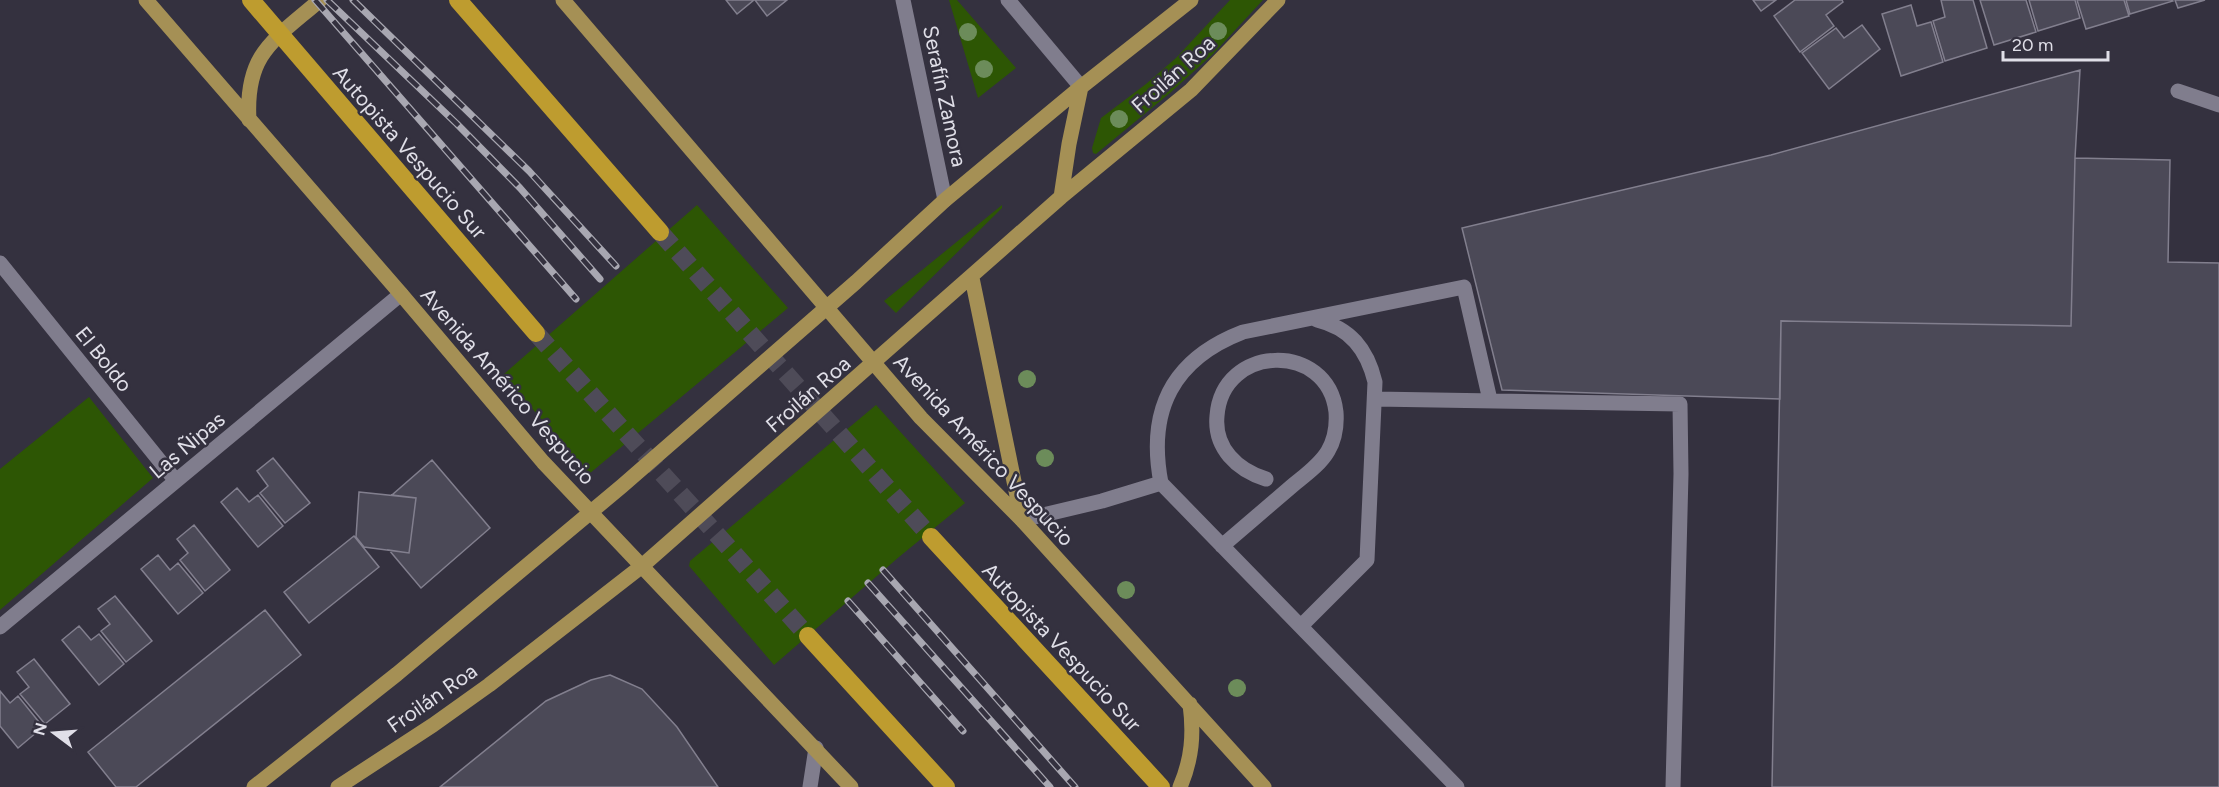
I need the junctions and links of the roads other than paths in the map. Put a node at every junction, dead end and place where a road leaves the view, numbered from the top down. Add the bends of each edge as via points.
1 (146, 0) edge
2 (251, 0) edge
3 (320, 0) edge
4 (458, 0) edge
5 (563, 0) edge
6 (903, 0) edge
7 (1008, 0) edge
8 (1191, 0) edge
9 (1278, 0) edge
10 (1081, 87) junction
11 (2178, 91) dead end
12 (2219, 105) edge
13 (249, 120) junction
14 (1061, 197) junction
15 (945, 200) junction
16 (660, 232) tunnel mouth
17 (0, 263) edge
18 (972, 278) junction
19 (401, 294) junction
20 (825, 308) junction
21 (1314, 319) junction
22 (536, 333) tunnel mouth
23 (874, 364) junction
24 (1375, 399) junction
25 (1490, 400) junction
26 (1266, 479) dead end
27 (176, 482) junction
28 (1161, 483) junction
29 (590, 513) junction
30 (1022, 520) junction
31 (931, 537) tunnel mouth
32 (1222, 546) junction
33 (642, 566) junction
34 (1301, 626) junction
35 (0, 627) edge
36 (808, 636) tunnel mouth
37 (1190, 704) junction
38 (816, 748) junction
39 (1183, 780) edge
40 (254, 787) edge
41 (338, 787) edge
42 (810, 787) edge
43 (851, 787) edge
44 (946, 787) edge
45 (1161, 787) edge
46 (1264, 787) edge
47 (1457, 787) edge
48 (1673, 787) edge

1 - 13 main road, Avenida Américo Vespucio
2 - 22 highway, Autopista Vespucio Sur
3 - 13 main road via 265,48 256,63 249,89
4 - 16 highway
5 - 20 main road, Avenida Américo Vespucio
6 - 15 street, Serafín Zamora
7 - 10 street
8 - 10 main road, Froilán Roa
9 - 14 main road, Froilán Roa via 1191,90
10 - 14 main road
10 - 15 main road, Froilán Roa
11 - 12 street
13 - 19 main road, Avenida Américo Vespucio
14 - 18 main road, Froilán Roa
15 - 20 main road, Froilán Roa
17 - 27 street, El Boldo
18 - 23 main road, Froilán Roa
18 - 30 main road
19 - 27 street, Las Ñipas
19 - 29 main road, Avenida Américo Vespucio
20 - 23 main road, Avenida Américo Vespucio
20 - 29 main road, Froilán Roa
21 - 24 street via 1342,329 1363,349 1371,365
21 - 25 street via 1464,287
21 - 28 street via 1221,340 1184,370 1166,400 1156,435
23 - 30 main road, Avenida Américo Vespucio via 921,418
23 - 33 main road, Froilán Roa
24 - 25 street
24 - 34 street via 1367,560
25 - 48 street via 1680,404
26 - 32 street via 1235,464 1218,435 1216,418 1226,386 1238,373 1253,364 1286,360 1303,365 1328,388 1337,420 1334,438 1312,469
27 - 35 street, Las Ñipas
28 - 30 street
28 - 32 street
29 - 33 main road, Avenida Américo Vespucio
29 - 40 main road, Froilán Roa
30 - 37 main road, Avenida Américo Vespucio
31 - 45 highway, Autopista Vespucio Sur
32 - 34 street
33 - 38 main road, Avenida Américo Vespucio
33 - 41 main road, Froilán Roa via 489,685
34 - 47 street
36 - 44 highway
37 - 39 main road via 1192,744
37 - 46 main road, Avenida Américo Vespucio
38 - 42 street
38 - 43 main road, Avenida Américo Vespucio

